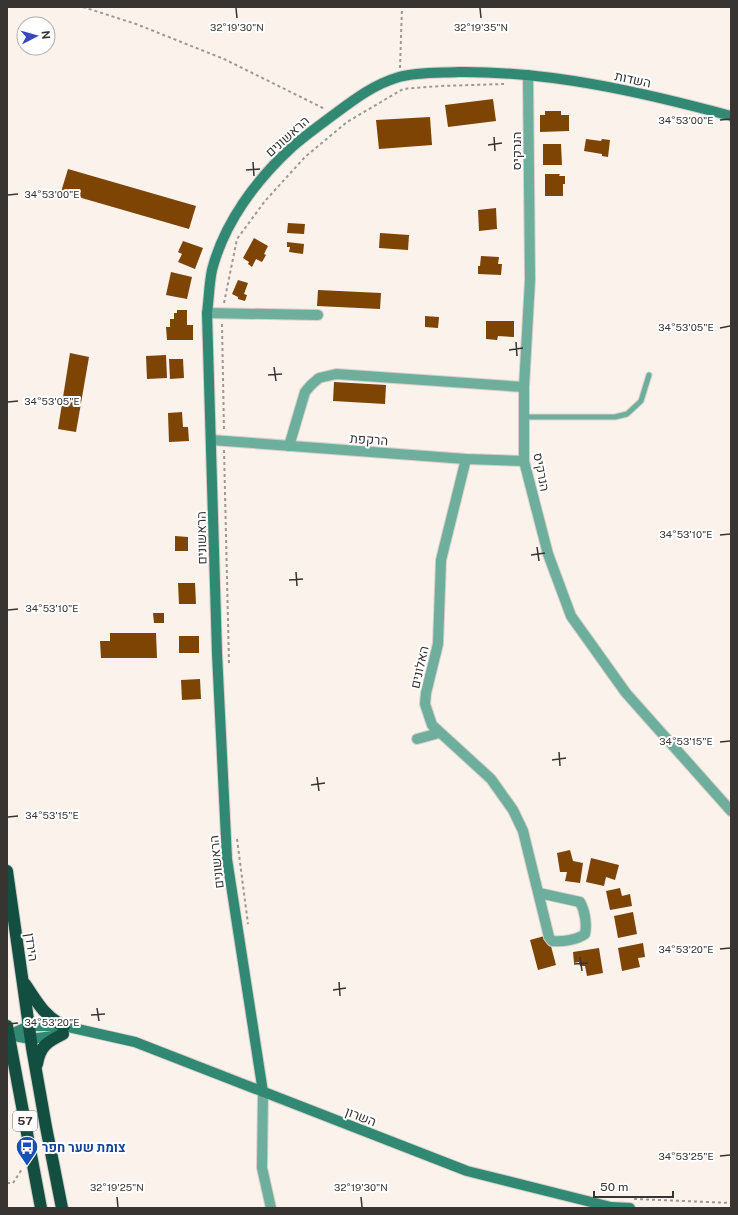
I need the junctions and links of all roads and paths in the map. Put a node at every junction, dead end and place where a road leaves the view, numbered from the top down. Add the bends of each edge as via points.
1 (83, 7) edge
2 (402, 7) edge
3 (511, 73) junction
4 (528, 75) junction
5 (400, 77) junction
6 (335, 114) junction
7 (731, 116) edge
8 (207, 313) junction
9 (221, 313) junction
10 (318, 315) dead end
11 (649, 375) dead end
12 (524, 387) junction
13 (524, 417) junction
14 (212, 440) junction
15 (224, 441) junction
16 (289, 446) junction
17 (466, 459) junction
18 (524, 461) junction
19 (229, 667) dead end
20 (439, 733) junction
21 (417, 739) dead end
22 (731, 811) edge
23 (237, 838) dead end
24 (7, 871) edge
25 (539, 894) junction
26 (249, 928) dead end
27 (22, 980) junction
28 (29, 1026) junction
29 (7, 1030) edge
30 (63, 1030) junction
31 (31, 1039) junction
32 (37, 1075) junction
33 (263, 1092) junction
34 (23, 1167) dead end
35 (7, 1183) edge
36 (629, 1203) edge
37 (731, 1203) edge
38 (41, 1208) edge
39 (62, 1208) edge
40 (271, 1208) edge

1 - 6 path via 136,24 224,60
2 - 5 path
3 - 4 street, הראשונים
3 - 5 street, הראשונים via 433,73
3 - 9 path via 504,85 403,89 347,122 305,157 266,201 238,238
4 - 7 street, השדות via 605,86 681,102
4 - 12 street, הנרקיס via 530,280
5 - 6 street, הראשונים via 376,85
6 - 8 street, הראשונים via 308,133 283,156 262,178 242,206 225,234 212,271
8 - 9 street
8 - 14 street, הראשונים
9 - 10 street
9 - 15 path
11 - 13 lane via 641,401 627,414 614,417
12 - 13 street, הנרקיס
12 - 16 street via 336,374 319,378 305,392
13 - 18 street, הנרקיס
14 - 15 street, הרקפת
14 - 33 street, הראשונים via 217,653 227,859
15 - 16 street, הרקפת
15 - 19 path
16 - 17 street, הרקפת
17 - 18 street, הרקפת
17 - 20 street, האלונים via 441,560 438,644 426,693 428,716
18 - 22 street, הנרקיס via 548,554 571,616 626,693
20 - 21 street
20 - 25 street, האלונים via 490,779 513,810 523,831
23 - 26 path
24 - 27 highway, הירדן / 57
25 - 25 street, האלונים via 580,902 583,907 585,934 552,941
27 - 28 highway, הירדן / 57
27 - 30 highway via 36,1002
28 - 29 street, השרון
28 - 30 street, השרון
28 - 31 highway, 57
29 - 31 street, השרון
29 - 38 highway, 57
30 - 31 street, השרון
30 - 32 highway via 41,1048
30 - 33 street, השרון via 86,1031 135,1042
31 - 32 highway, 57
32 - 39 highway, 57
33 - 36 street, השרון via 466,1171 610,1207
33 - 40 street, הראשונים via 262,1168
34 - 35 path via 13,1183
36 - 37 path

